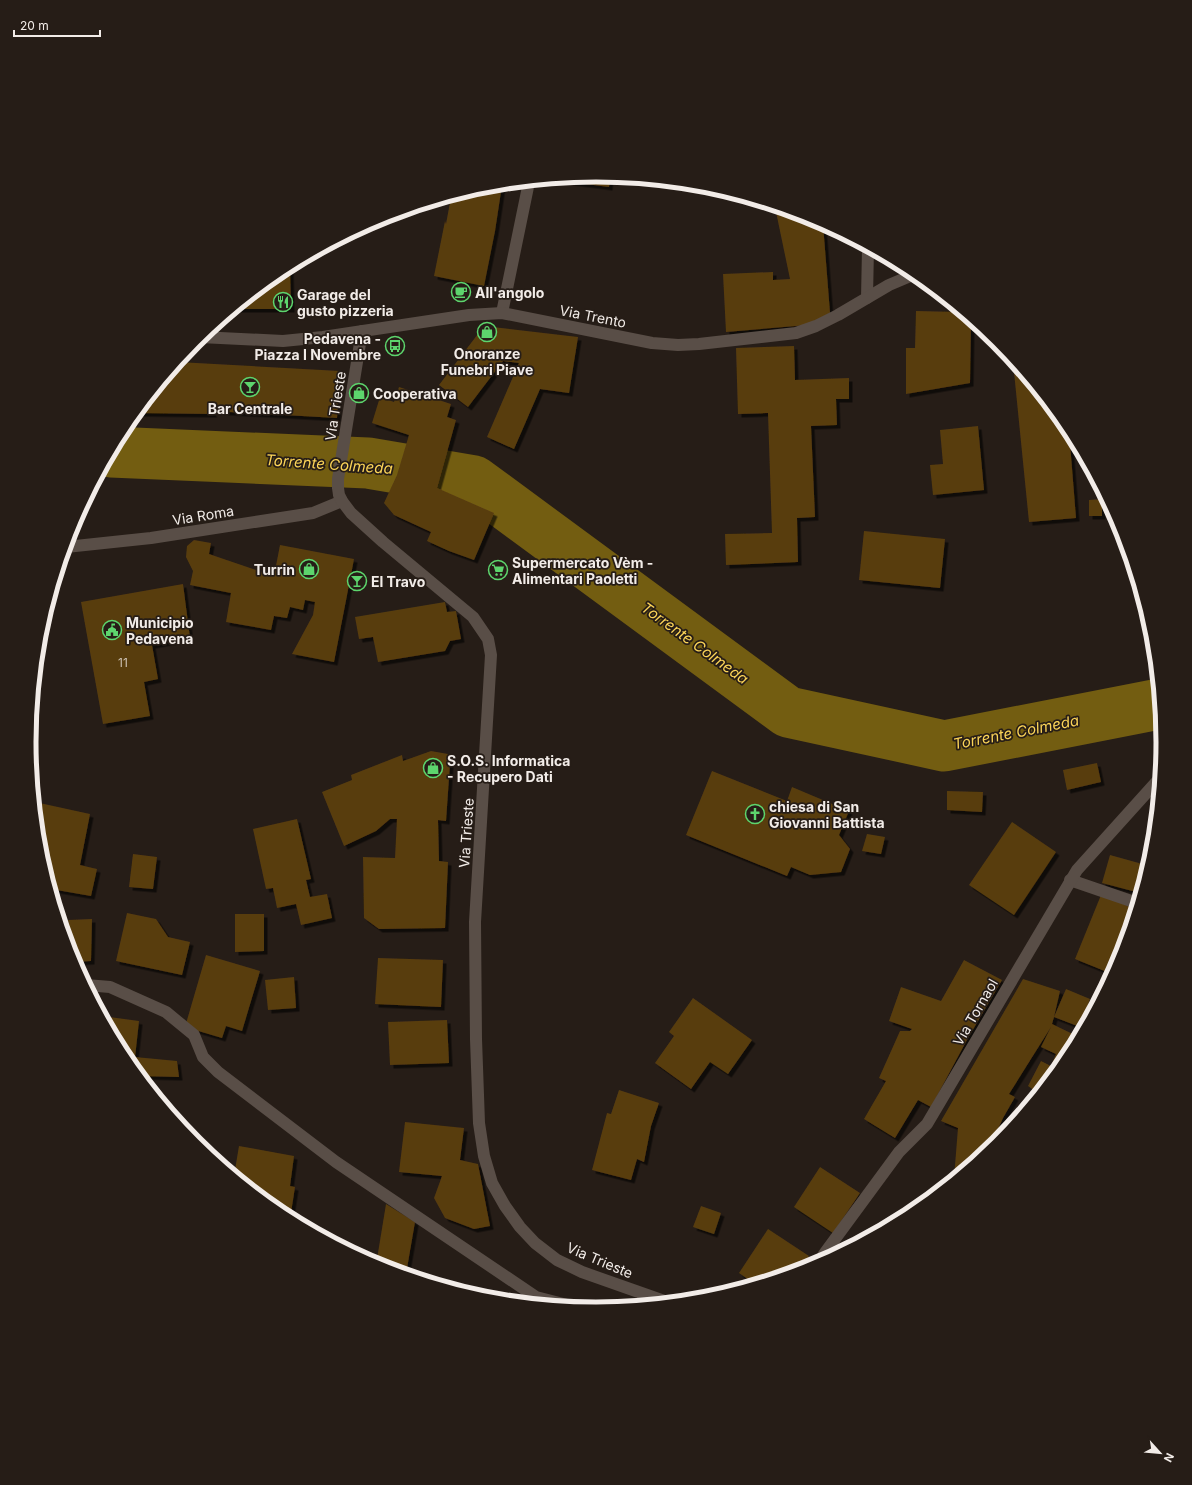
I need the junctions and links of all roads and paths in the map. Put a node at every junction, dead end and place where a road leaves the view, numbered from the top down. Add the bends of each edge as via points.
1 (528, 187) edge
2 (868, 253) edge
3 (907, 277) edge
4 (867, 298) junction
5 (502, 314) junction
6 (362, 331) junction
7 (210, 337) edge
8 (342, 501) junction
9 (72, 546) edge
10 (1154, 784) edge
11 (1073, 875) junction
12 (1133, 901) edge
13 (92, 985) edge
14 (824, 1254) edge
15 (652, 1299) edge
16 (548, 1300) edge

1 - 5 main road
2 - 4 main road
3 - 4 main road, Via Trento
4 - 5 main road, Via Trento via 816,326 796,333 678,345 652,343
5 - 6 main road, Via Trento via 469,315
6 - 7 main road, Via Trento via 283,341
6 - 8 main road, Via Trieste via 338,479
8 - 9 main road, Via Roma via 306,514 151,538
8 - 15 main road, Via Trieste via 362,523 473,617 488,639 491,655 475,922 479,1124 484,1156 492,1183 520,1228 557,1260
10 - 11 main road, Via Tornaol
11 - 12 main road
11 - 14 main road, Via Tornaol via 927,1124 899,1152
13 - 16 main road via 110,987 166,1012 194,1035 204,1057 218,1072 336,1162 536,1297

